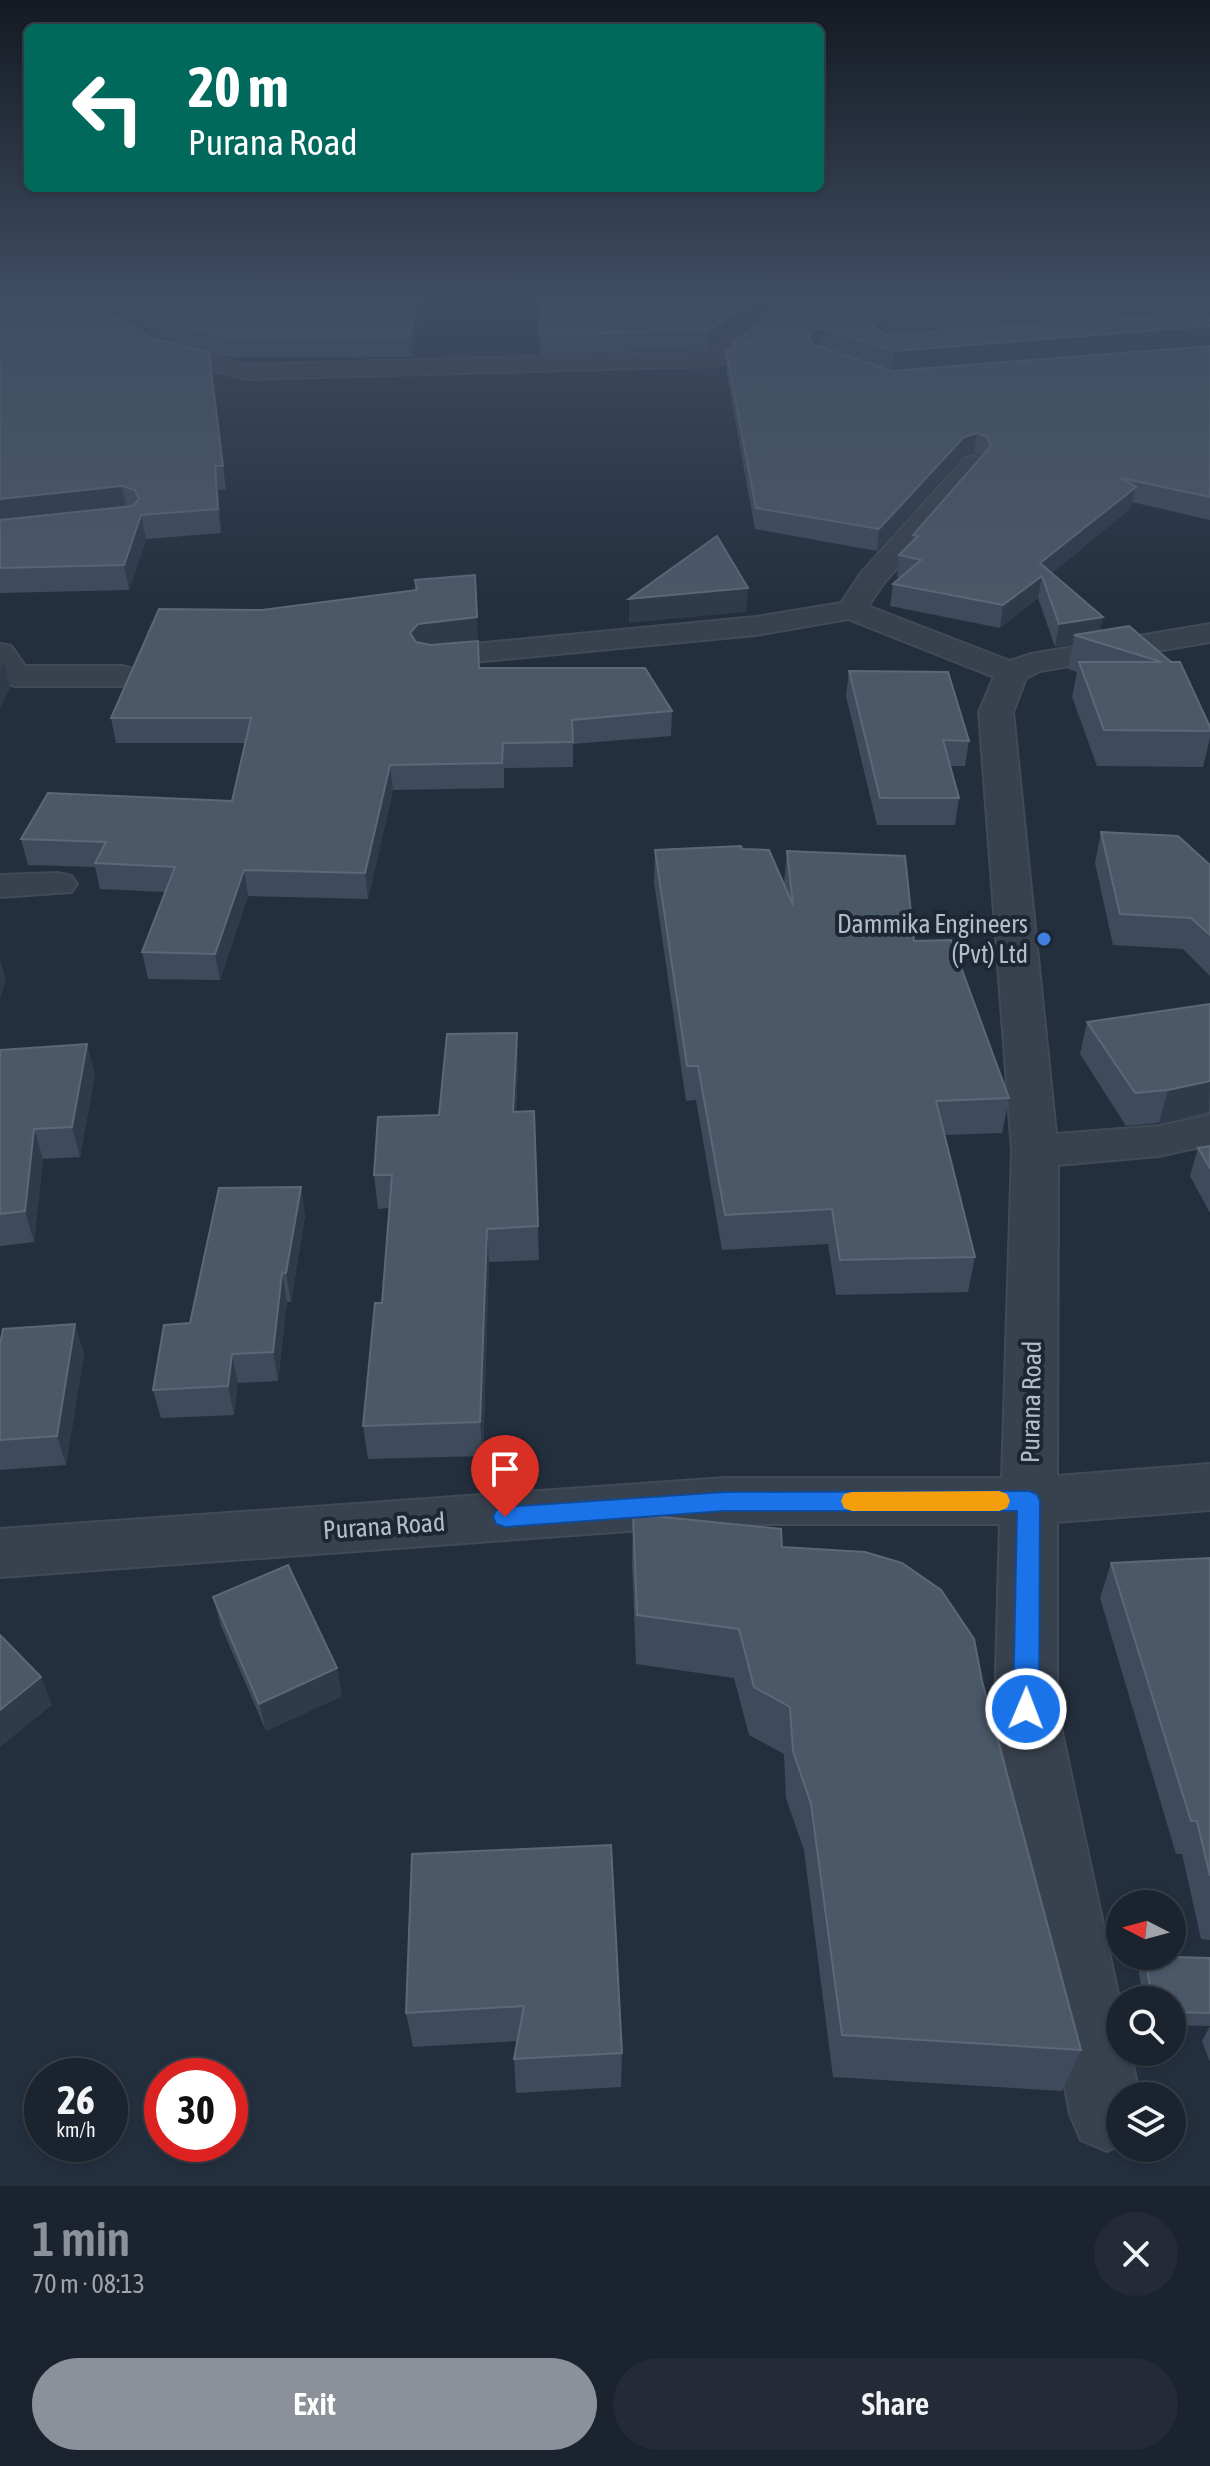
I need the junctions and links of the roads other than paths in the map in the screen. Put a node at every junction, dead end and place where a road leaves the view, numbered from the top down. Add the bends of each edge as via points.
1 (973, 464) edge
2 (851, 610) junction
3 (1210, 633) edge
4 (0, 653) edge
5 (431, 657) edge
6 (1012, 673) junction
7 (122, 676) dead end
8 (58, 884) dead end
9 (0, 886) edge
10 (1210, 1130) edge
11 (1035, 1151) junction
12 (1210, 1487) edge
13 (1029, 1501) junction
14 (0, 1553) edge
15 (1106, 2109) edge

1 - 2 street via 871,579
2 - 5 street via 756,626
2 - 6 street
3 - 6 street via 1031,663
4 - 7 street via 15,676
6 - 11 street, Purana Road via 996,712
8 - 9 street
10 - 11 street via 1159,1141
11 - 13 street, Purana Road
12 - 13 street
13 - 14 street, Purana Road via 725,1501
13 - 15 street via 1026,1709

